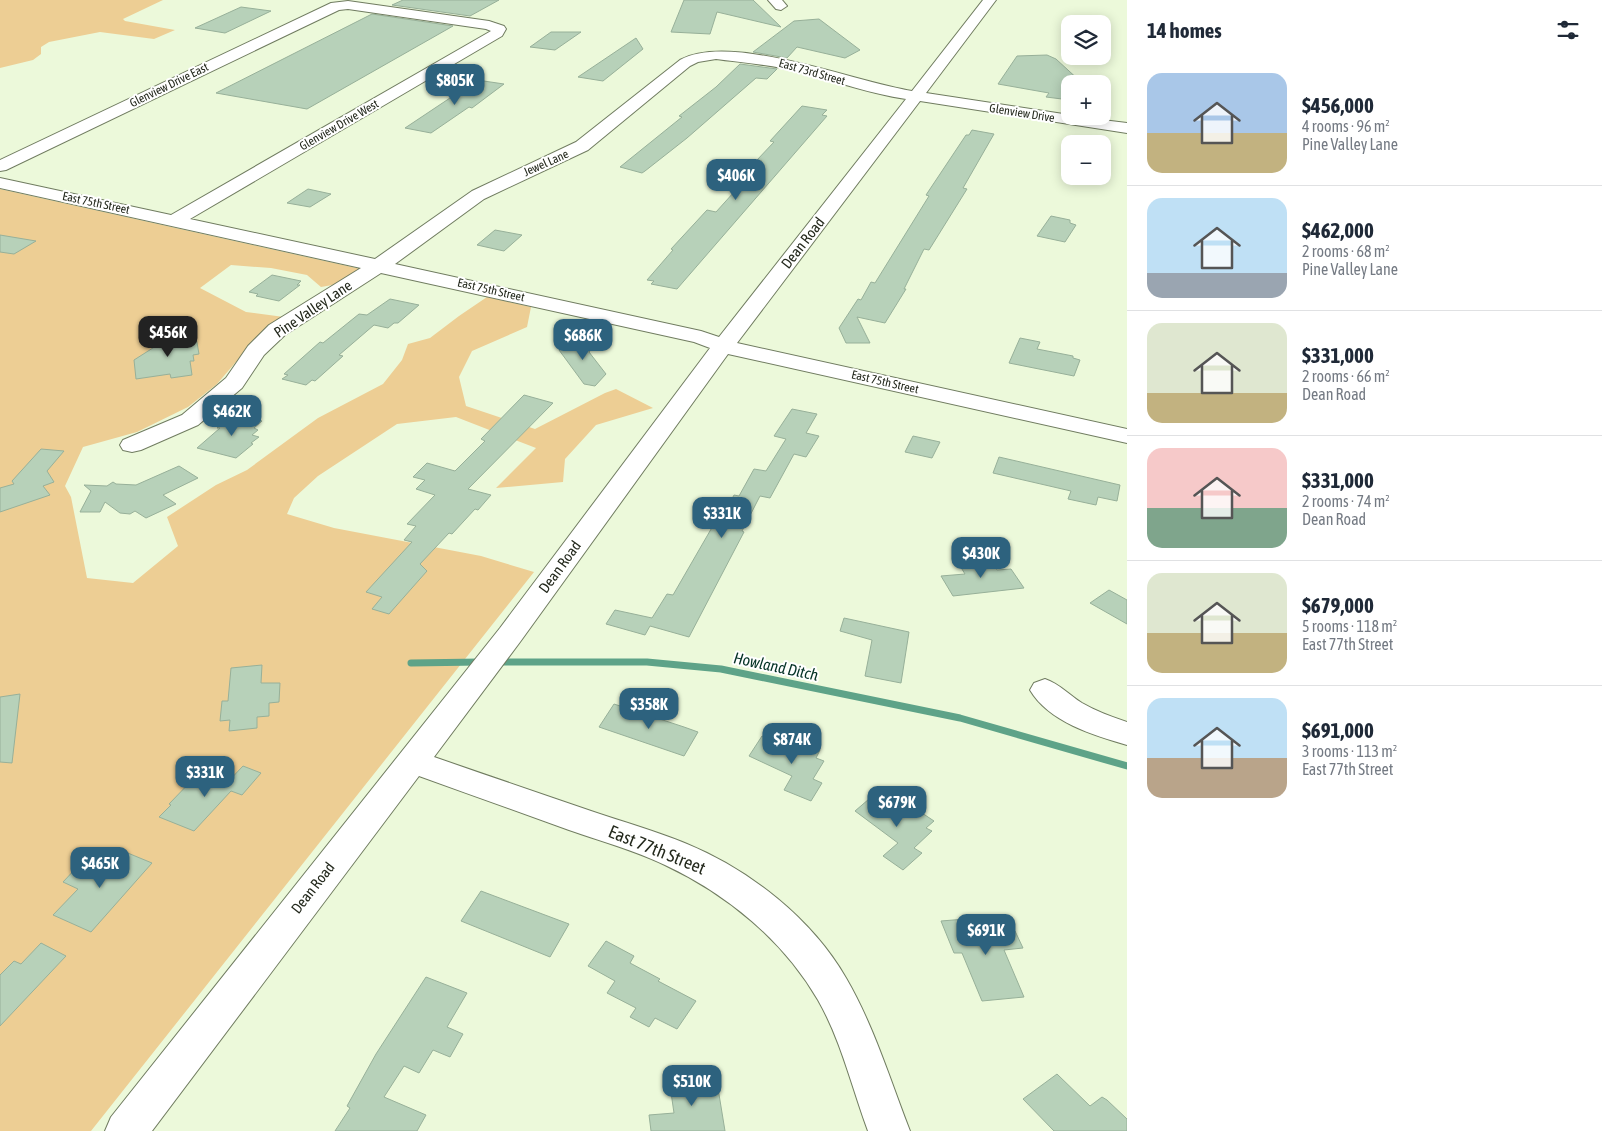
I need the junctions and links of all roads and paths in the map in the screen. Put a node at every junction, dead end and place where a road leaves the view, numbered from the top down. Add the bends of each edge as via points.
1 (990, 0) edge
2 (338, 5) joint
3 (706, 56) joint
4 (916, 97) junction
5 (1127, 128) edge
6 (0, 166) edge
7 (0, 183) edge
8 (176, 220) junction
9 (380, 265) junction
10 (723, 346) junction
11 (1127, 436) edge
12 (132, 445) dead end
13 (1045, 690) dead end
14 (1127, 734) edge
15 (411, 761) junction
16 (126, 1131) edge
17 (889, 1131) edge

1 - 4 street, Dean Road
2 - 6 street, Glenview Drive East
2 - 8 street, Glenview Drive West via 499,29
3 - 4 street, East 73rd Street via 769,61 868,88
3 - 9 street, Jewel Lane via 685,63 582,146 478,195
4 - 5 street, Glenview Drive
4 - 10 street, Dean Road
7 - 8 street, East 75th Street
8 - 9 street, East 75th Street
9 - 10 street, East 75th Street via 701,337
9 - 12 street, Pine Valley Lane via 277,330 256,351 234,383 190,420
10 - 11 street, East 75th Street
10 - 15 street, Dean Road via 510,635
13 - 14 street via 1076,714
15 - 16 street, Dean Road
15 - 17 street, East 77th Street via 676,854 722,878 765,908 802,947 826,980 846,1016

